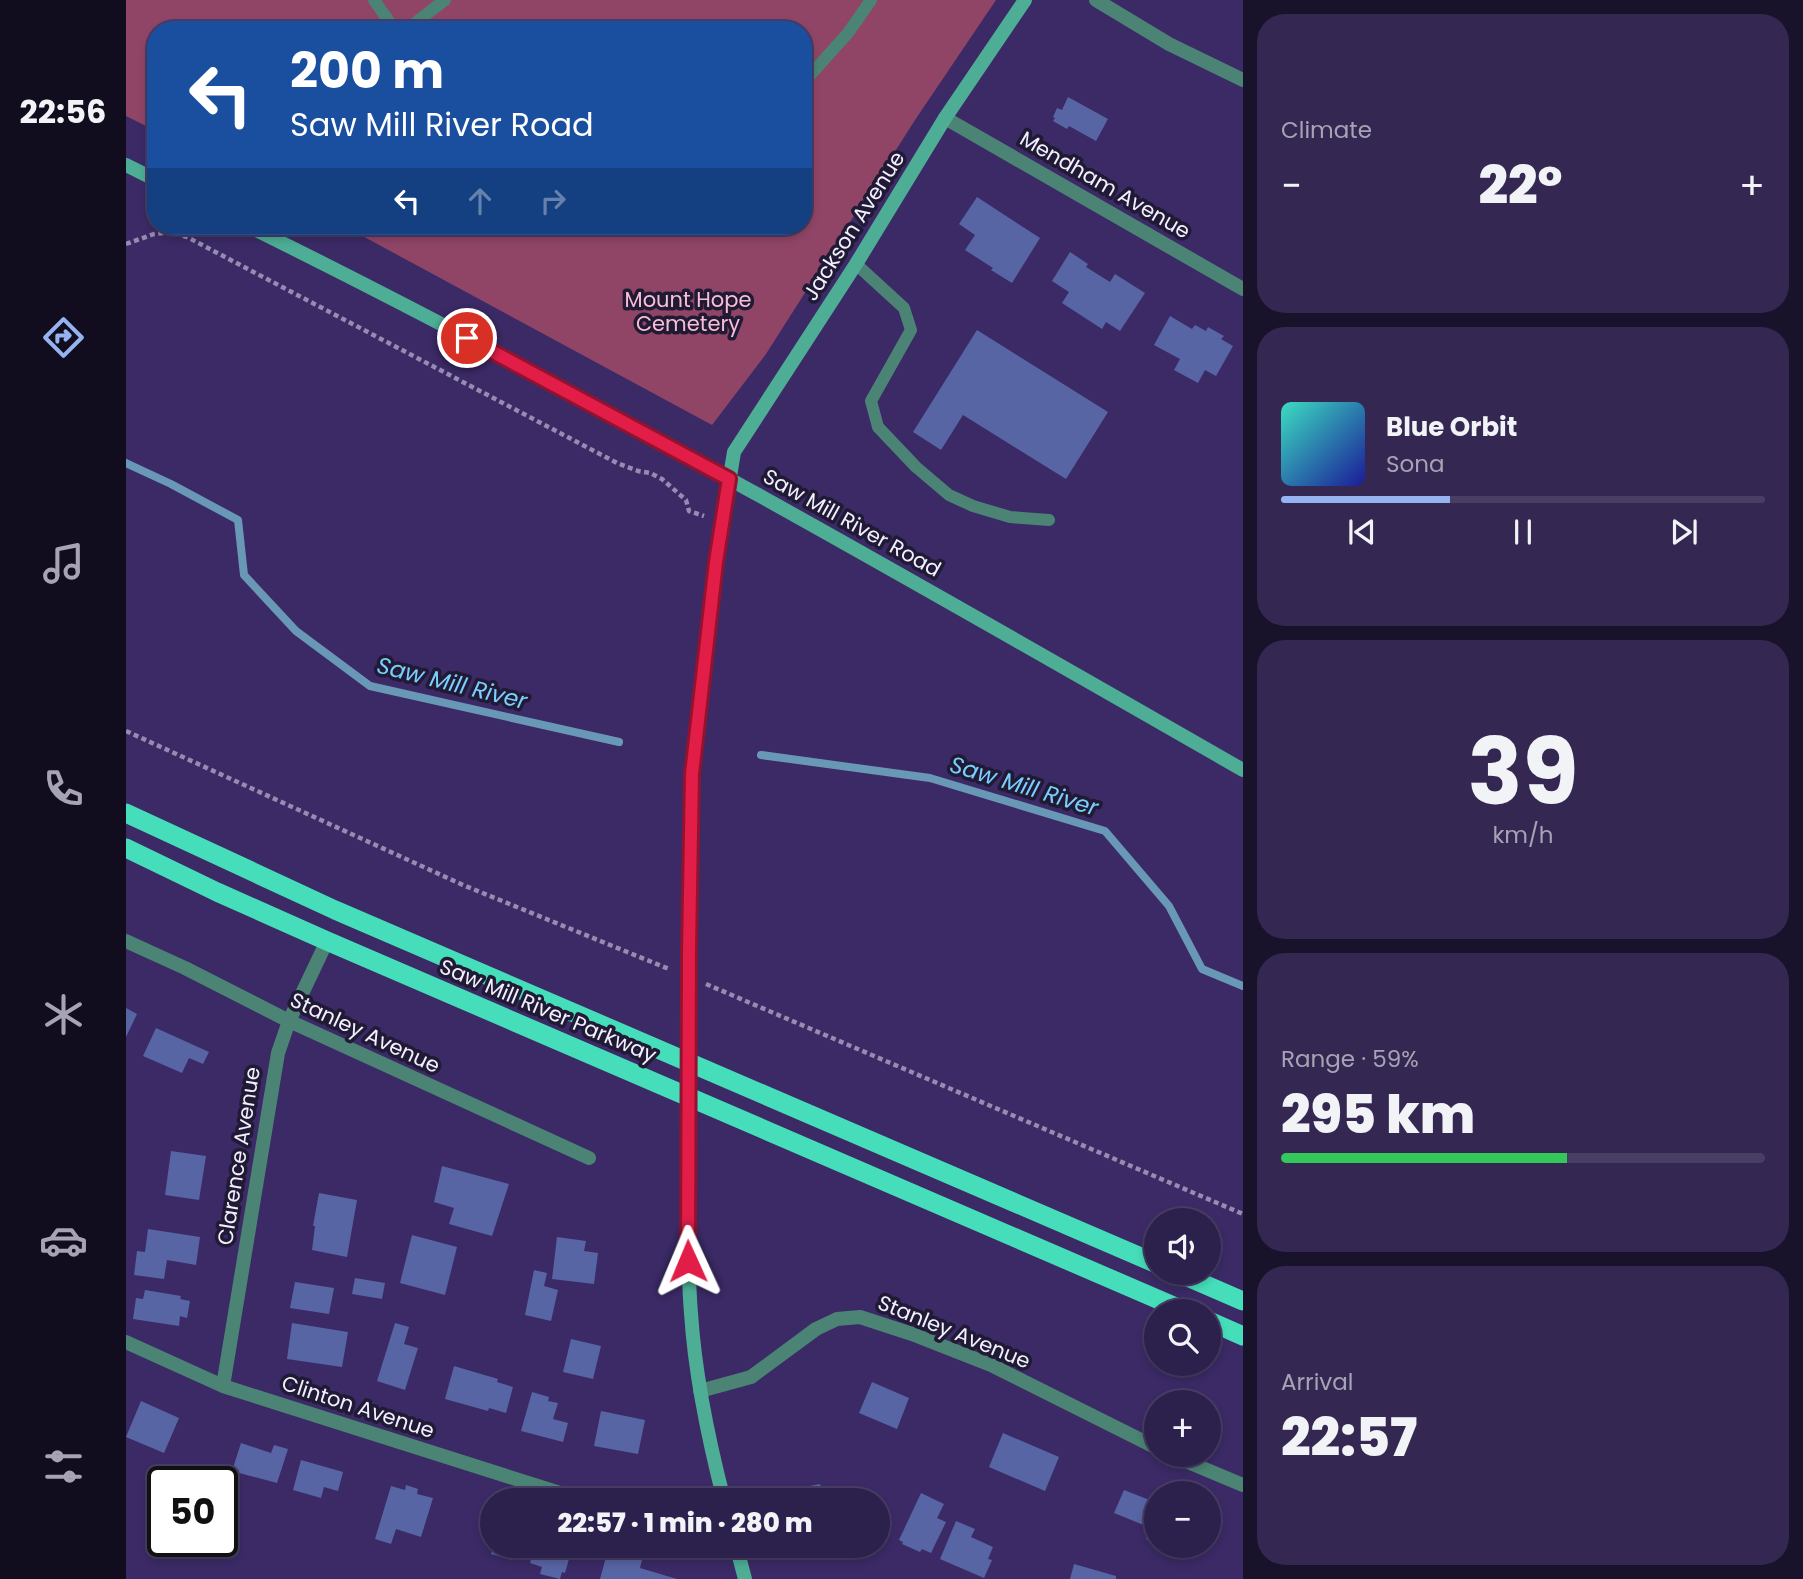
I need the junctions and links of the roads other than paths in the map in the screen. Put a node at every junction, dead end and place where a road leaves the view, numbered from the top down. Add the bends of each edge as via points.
1 (374, 0) edge
2 (444, 0) edge
3 (871, 0) edge
4 (1025, 0) edge
5 (1096, 0) edge
6 (389, 21) edge
7 (417, 21) edge
8 (812, 73) edge
9 (1243, 80) edge
10 (945, 118) junction
11 (126, 165) edge
12 (147, 176) edge
13 (266, 235) edge
14 (856, 264) junction
15 (1243, 289) edge
16 (729, 479) junction
17 (1049, 520) dead end
18 (1243, 770) edge
19 (126, 813) edge
20 (126, 848) edge
21 (126, 941) edge
22 (327, 941) junction
23 (289, 1021) junction
24 (589, 1158) dead end
25 (1144, 1258) edge
26 (1206, 1285) edge
27 (1157, 1299) edge
28 (1243, 1301) edge
29 (1221, 1326) edge
30 (1243, 1336) edge
31 (126, 1342) edge
32 (223, 1386) junction
33 (700, 1391) junction
34 (1144, 1441) edge
35 (1200, 1467) edge
36 (1243, 1485) edge
37 (544, 1488) edge
38 (721, 1488) edge
39 (737, 1558) edge
40 (745, 1579) edge

1 - 6 lane
2 - 7 lane
3 - 8 lane
4 - 10 main road, Jackson Avenue
5 - 9 street via 1169,44
10 - 14 main road, Jackson Avenue
10 - 15 street, Mendham Avenue
11 - 12 main road
13 - 16 main road, Saw Mill River Road
14 - 16 main road, Jackson Avenue via 734,452
14 - 17 lane via 904,308 911,330 871,401 878,427 949,495 1010,517
16 - 18 main road, Saw Mill River Road
16 - 33 main road, Jackson Avenue, bridge via 692,774 689,1284
19 - 25 highway, Saw Mill River Parkway via 335,910
20 - 22 highway, Saw Mill River Parkway
21 - 23 street, Stanley Avenue
22 - 23 street, Clarence Avenue
22 - 27 highway, Saw Mill River Parkway
23 - 24 street, Stanley Avenue
23 - 32 street, Clarence Avenue via 278,1053
26 - 28 highway
29 - 30 highway
31 - 32 street, Clinton Avenue
32 - 37 street, Clinton Avenue
33 - 34 street, Stanley Avenue via 751,1377 816,1329 837,1319 860,1317 992,1365
33 - 38 main road, Jackson Avenue
35 - 36 street
39 - 40 main road

